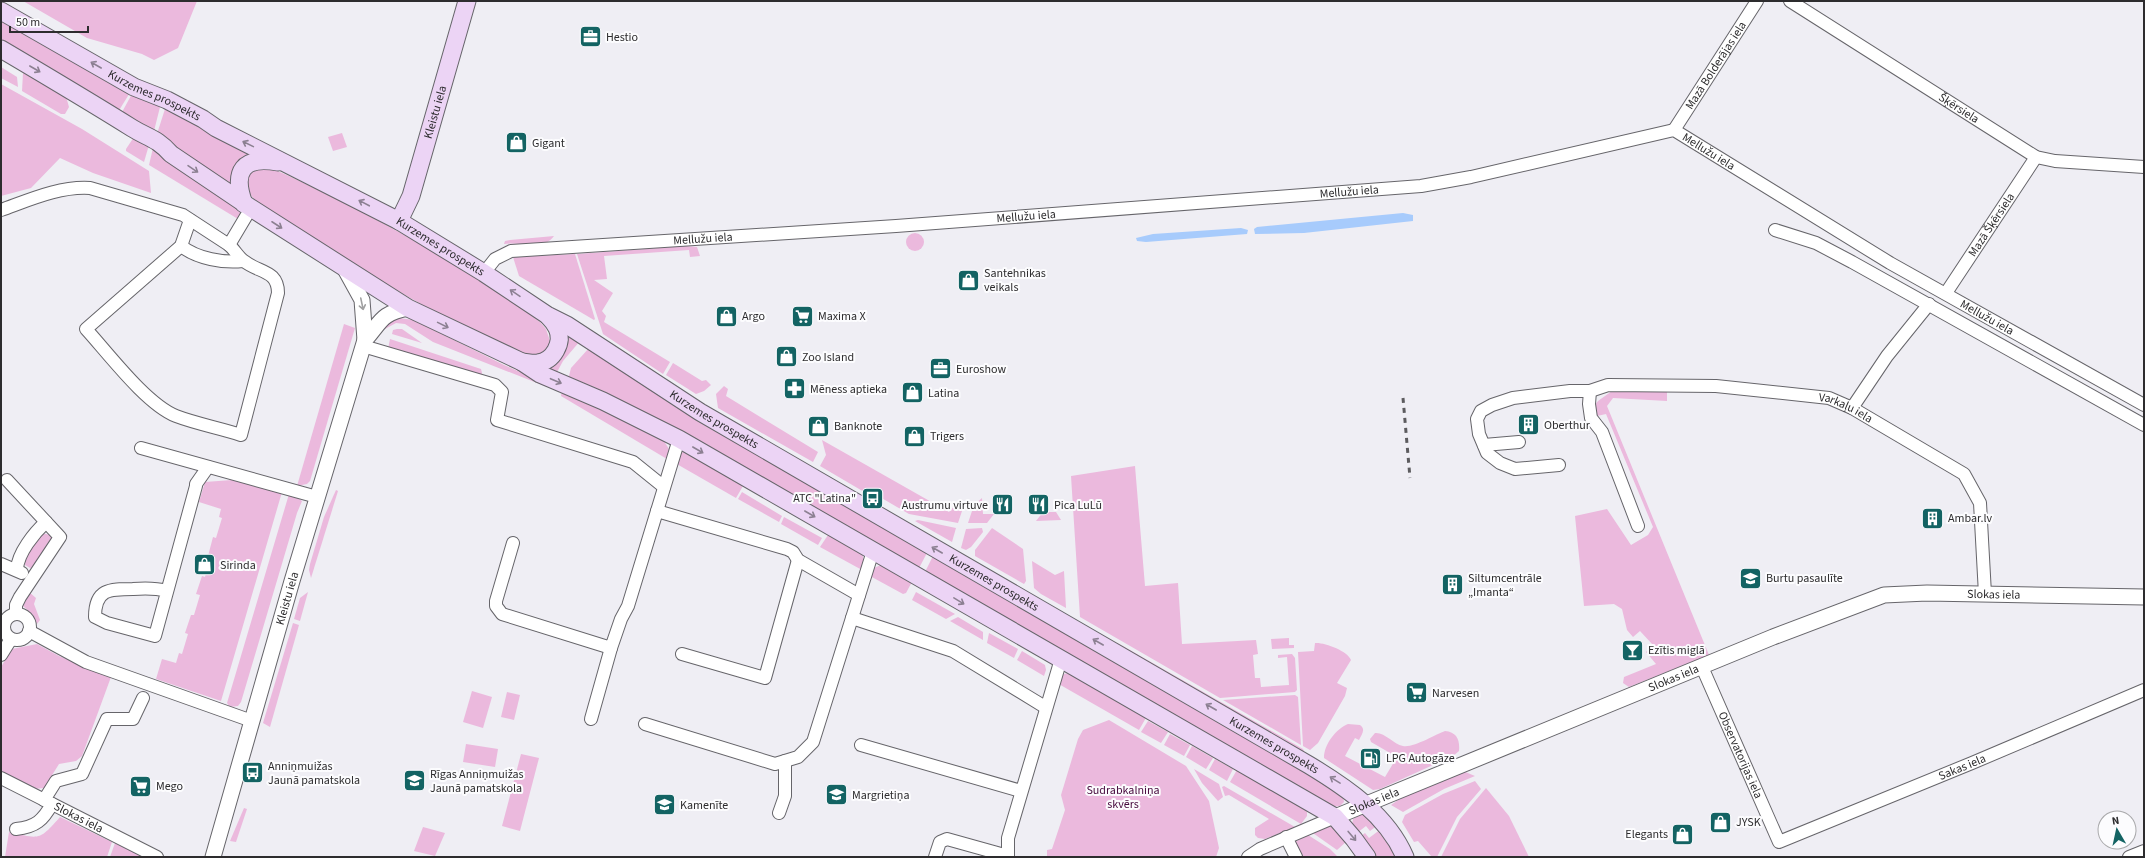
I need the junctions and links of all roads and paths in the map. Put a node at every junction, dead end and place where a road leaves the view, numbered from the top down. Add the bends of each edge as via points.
1 (467, 1) edge
2 (1757, 1) edge
3 (1790, 1) edge
4 (1, 11) edge
5 (1, 49) edge
6 (1674, 130) junction
7 (2036, 156) junction
8 (282, 163) junction
9 (2144, 167) edge
10 (247, 206) junction
11 (1, 210) edge
12 (190, 220) junction
13 (399, 221) junction
14 (1775, 230) dead end
15 (229, 245) junction
16 (181, 246) junction
17 (244, 261) junction
18 (346, 270) junction
19 (484, 273) junction
20 (1946, 294) junction
21 (1929, 304) junction
22 (408, 308) junction
23 (547, 315) junction
24 (364, 343) junction
25 (522, 362) junction
26 (1590, 392) junction
27 (2144, 405) edge
28 (1852, 408) junction
29 (2144, 425) edge
30 (679, 439) junction
31 (1519, 442) dead end
32 (1484, 445) junction
33 (141, 448) dead end
34 (1559, 465) dead end
35 (208, 467) junction
36 (7, 480) dead end
37 (664, 487) junction
38 (317, 497) junction
39 (657, 511) junction
40 (46, 522) junction
41 (1638, 526) dead end
42 (513, 543) dead end
43 (873, 550) junction
44 (798, 560) junction
45 (1, 564) edge
46 (17, 569) junction
47 (32, 579) junction
48 (167, 591) junction
49 (1985, 594) junction
50 (859, 595) junction
51 (2144, 597) edge
52 (16, 614) junction
53 (852, 618) junction
54 (29, 632) junction
55 (11, 639) junction
56 (611, 648) junction
57 (682, 654) dead end
58 (1, 655) edge
59 (1061, 659) junction
60 (1702, 667) junction
61 (2144, 690) edge
62 (143, 698) dead end
63 (1045, 707) junction
64 (591, 719) dead end
65 (252, 721) junction
66 (645, 724) dead end
67 (861, 745) dead end
68 (785, 761) junction
69 (1, 778) edge
70 (1021, 791) junction
71 (48, 802) junction
72 (1366, 804) junction
73 (779, 813) dead end
74 (1335, 817) junction
75 (16, 829) dead end
76 (1286, 837) junction
77 (1779, 842) joint
78 (2144, 851) edge
79 (157, 857) edge
80 (213, 857) edge
81 (935, 857) edge
82 (1008, 857) edge
83 (1248, 857) edge
84 (1296, 857) edge
85 (1367, 857) edge
86 (1405, 857) edge
87 (2129, 857) edge

1 - 13 main road, Kleistu iela via 411,196
2 - 6 street, Mazā Bolderājas iela
3 - 7 street, Šķērsiela
8 -> 4 main road, Kurzemes prospekts via 185,109 134,87
5 -> 10 main road via 133,129 153,138
6 - 19 street, Mellužu iela via 1471,177 1421,186 511,251 495,259
6 - 20 street, Mellužu iela via 1830,227
7 - 9 street, Šķērsiela via 2055,161
7 - 20 street, Mazā Šķērsiela
8 - 10 main road via 266,160 244,168 238,182
13 -> 8 main road, Kurzemes prospekts
10 - 15 street
10 -> 18 main road
11 - 12 street via 59,191 80,187 173,211
12 - 15 street
12 - 16 street
13 - 19 main road, Kurzemes prospekts
14 - 21 street, Mellužu iela via 1816,243
15 - 17 street
16 - 17 street via 188,252 227,262
16 - 17 street via 86,328 159,405 175,415 241,435 278,293 278,284 272,276
18 - 22 main road
18 -> 24 street, Kleistu iela via 362,300
23 -> 19 main road, Kurzemes prospekts
20 - 27 street, Mellužu iela
21 - 28 street via 1887,356
21 - 29 street, Mellužu iela
22 - 24 street, Kleistu iela via 388,313
22 -> 25 main road
23 - 25 main road via 558,328 559,342 555,352 548,359 538,363
72 -> 23 main road, Kurzemes prospekts via 1340,783 1310,765 700,412 567,325
24 - 37 street via 495,385 502,392 497,420 633,462
24 - 38 street, Kleistu iela
25 -> 30 main road via 540,374 603,401
26 - 28 street, Varkaļu iela via 1608,385 1716,386 1829,398
26 - 32 street via 1570,391 1513,398 1492,405 1482,411 1478,419 1479,434
26 - 41 street via 1591,418 1602,432
28 - 49 street, Varkaļu iela via 1964,474 1980,503
30 - 37 street
30 -> 43 main road
31 - 32 street
32 - 34 street via 1487,453 1515,470
33 - 35 street
35 - 38 street
35 - 48 street via 196,484
36 - 40 street
37 - 39 street
38 - 65 street, Kleistu iela
39 - 44 street via 787,549 793,552
39 - 56 street via 628,606
40 - 46 street via 20,557
40 - 47 street via 60,537
42 - 56 street via 496,601 498,611
43 - 50 street
43 -> 59 main road
44 - 50 street
44 - 57 street via 765,678
45 - 46 street
46 - 47 street
47 - 52 street via 18,601
48 - 48 street via 155,636 107,623 95,617 97,602 108,590 154,588
49 - 51 street, Slokas iela
49 - 60 street, Slokas iela via 1884,595
50 - 53 street
52 - 54 street via 27,619
52 - 55 street via 7,618 4,626 5,633
53 - 63 street via 953,651
53 - 68 street via 813,742 804,753
54 - 55 street via 23,639
54 - 65 street via 86,662
55 - 58 street
56 - 64 street
59 - 63 street
59 - 74 main road
60 - 72 street, Slokas iela
60 - 77 street, Observatorijas iela
61 - 77 street, Sakas iela
62 - 71 street via 133,719 106,719 82,774 56,781
63 - 70 street
65 - 80 street, Kleistu iela
66 - 68 street via 775,764
67 - 70 street
68 - 73 street via 784,796
69 - 71 street, Slokas iela
70 - 82 street via 1008,838
71 - 75 street via 43,819
71 - 79 street, Slokas iela
72 - 74 street, Slokas iela
72 - 86 main road, Kurzemes prospekts via 1384,824
74 - 76 street, Slokas iela
74 -> 85 main road
76 - 83 street, Slokas iela
76 - 84 street
78 - 87 street
81 - 82 street via 940,842 947,839

